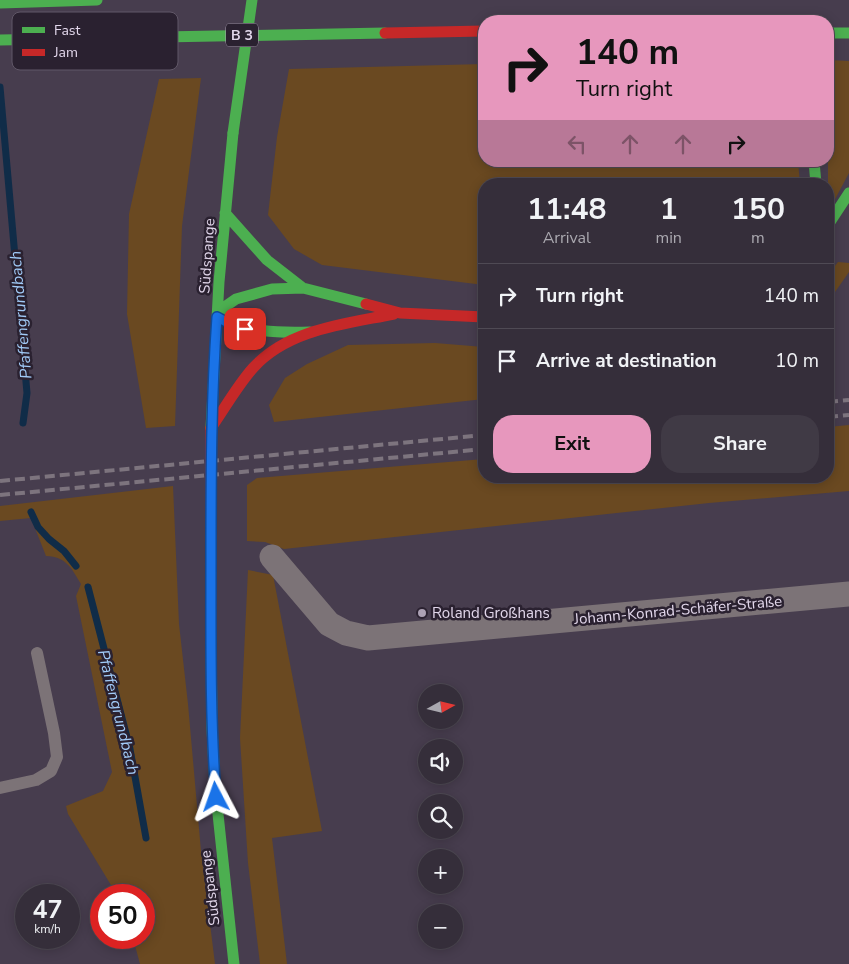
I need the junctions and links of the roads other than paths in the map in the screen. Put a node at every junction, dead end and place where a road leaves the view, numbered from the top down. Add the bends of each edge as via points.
1 (97, 0) edge
2 (252, 0) edge
3 (0, 3) edge
4 (478, 31) edge
5 (834, 32) edge
6 (849, 33) edge
7 (178, 37) edge
8 (849, 193) edge
9 (225, 213) junction
10 (834, 216) edge
11 (303, 288) junction
12 (400, 313) junction
13 (478, 316) edge
14 (217, 317) junction
15 (310, 332) junction
16 (211, 428) junction
17 (272, 557) dead end
18 (849, 594) edge
19 (37, 653) dead end
20 (0, 788) edge
21 (234, 964) edge

1 - 3 main road
2 - 9 main road, Südspange, bridge
4 - 7 main road, B 3
5 - 6 main road
8 - 10 main road
9 - 11 main road via 271,264
9 - 14 main road, Südspange
11 - 12 main road
11 - 14 main road via 272,289 236,299
12 - 13 main road
12 - 15 main road
14 - 15 main road via 255,332
14 - 16 main road, Südspange
15 - 16 main road via 282,344 260,361
16 - 21 main road, Südspange, bridge via 213,762
17 - 18 street, Johann-Konrad-Schäfer-Straße via 329,624 346,633 368,638
19 - 20 lane via 57,757 51,770 36,780

